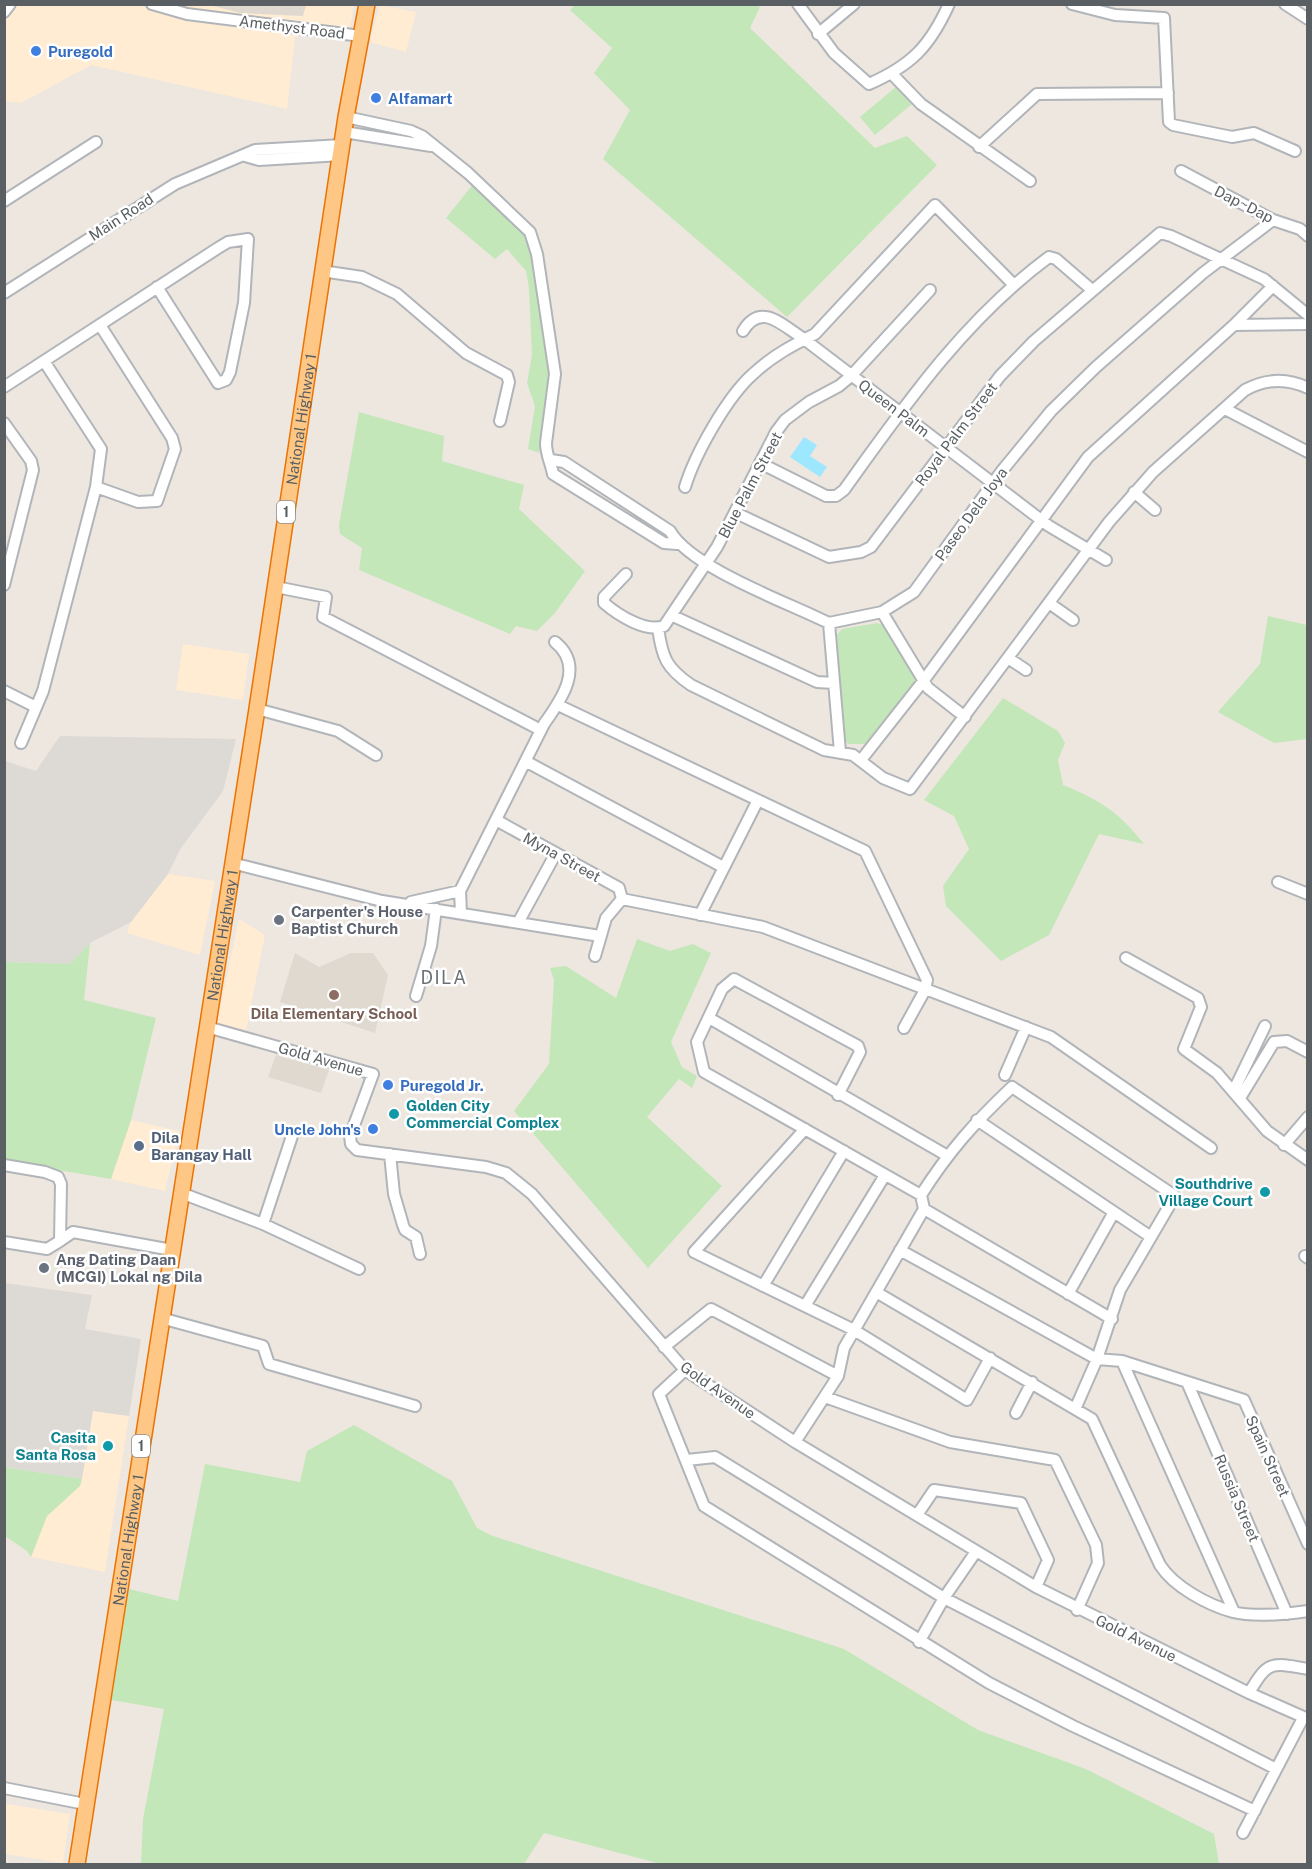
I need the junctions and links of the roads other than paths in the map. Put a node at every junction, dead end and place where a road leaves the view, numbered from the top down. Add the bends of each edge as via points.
1 (10, 4) edge
2 (152, 4) edge
3 (367, 4) edge
4 (798, 4) edge
5 (854, 4) edge
6 (950, 4) edge
7 (1072, 4) edge
8 (1285, 4) edge
9 (188, 9) edge
10 (4, 12) edge
11 (1308, 19) edge
12 (818, 34) junction
13 (361, 36) junction
14 (892, 74) junction
15 (1168, 93) junction
16 (343, 137) junction
17 (96, 142) dead end
18 (978, 147) junction
19 (1295, 151) dead end
20 (1181, 171) dead end
21 (1030, 181) dead end
22 (4, 201) edge
23 (1273, 220) junction
24 (1305, 230) edge
25 (1221, 258) junction
26 (322, 271) junction
27 (1013, 284) junction
28 (1273, 286) junction
29 (157, 287) junction
30 (930, 290) dead end
31 (1092, 290) junction
32 (4, 293) edge
33 (1308, 315) edge
34 (1308, 324) edge
35 (100, 325) junction
36 (1234, 325) junction
37 (743, 331) dead end
38 (804, 339) junction
39 (44, 361) junction
40 (851, 376) junction
41 (4, 387) edge
42 (1308, 388) edge
43 (1225, 409) junction
44 (899, 412) junction
45 (500, 421) dead end
46 (4, 423) edge
47 (945, 446) junction
48 (1308, 452) edge
49 (551, 460) junction
50 (760, 463) junction
51 (993, 482) junction
52 (96, 487) junction
53 (685, 487) dead end
54 (1134, 492) junction
55 (1155, 510) dead end
56 (736, 513) junction
57 (1040, 519) junction
58 (677, 544) junction
59 (1089, 548) junction
60 (1106, 560) dead end
61 (708, 563) junction
62 (626, 574) dead end
63 (4, 585) edge
64 (276, 586) junction
65 (1049, 603) junction
66 (882, 612) junction
67 (673, 616) junction
68 (1073, 620) dead end
69 (829, 623) junction
70 (658, 628) junction
71 (555, 642) dead end
72 (1008, 658) junction
73 (1026, 670) dead end
74 (924, 680) junction
75 (834, 683) junction
76 (4, 691) edge
77 (558, 705) junction
78 (36, 707) junction
79 (258, 709) junction
80 (965, 717) junction
81 (535, 727) dead end
82 (21, 743) dead end
83 (840, 752) junction
84 (376, 755) dead end
85 (861, 760) junction
86 (527, 762) junction
87 (758, 800) junction
88 (496, 820) junction
89 (556, 853) junction
90 (232, 863) junction
91 (723, 867) junction
92 (1278, 882) dead end
93 (460, 891) junction
94 (1307, 893) edge
95 (622, 899) junction
96 (404, 904) junction
97 (436, 909) junction
98 (461, 913) junction
99 (700, 915) junction
100 (519, 921) junction
101 (600, 936) junction
102 (595, 956) dead end
103 (1126, 958) dead end
104 (925, 990) junction
105 (416, 996) dead end
106 (709, 1018) junction
107 (1265, 1026) dead end
108 (207, 1027) junction
109 (1026, 1027) junction
110 (904, 1028) dead end
111 (1308, 1052) edge
112 (1005, 1075) dead end
113 (1237, 1094) junction
114 (838, 1095) junction
115 (1308, 1117) edge
116 (977, 1120) junction
117 (805, 1129) junction
118 (293, 1133) dead end
119 (1284, 1145) junction
120 (1211, 1148) dead end
121 (844, 1151) junction
122 (390, 1154) junction
123 (946, 1155) junction
124 (1308, 1160) edge
125 (4, 1165) edge
126 (885, 1175) junction
127 (180, 1192) junction
128 (921, 1195) junction
129 (924, 1209) junction
130 (1114, 1212) junction
131 (263, 1224) junction
132 (1151, 1237) junction
133 (60, 1241) junction
134 (4, 1242) edge
135 (172, 1250) junction
136 (900, 1250) junction
137 (420, 1254) dead end
138 (359, 1269) dead end
139 (763, 1286) junction
140 (876, 1292) junction
141 (1068, 1294) junction
142 (805, 1306) junction
143 (161, 1318) junction
144 (1112, 1319) junction
145 (854, 1330) junction
146 (664, 1347) junction
147 (990, 1358) junction
148 (1097, 1359) junction
149 (1122, 1361) junction
150 (685, 1370) junction
151 (838, 1376) junction
152 (1032, 1382) junction
153 (1187, 1382) junction
154 (825, 1397) junction
155 (415, 1406) dead end
156 (1076, 1407) junction
157 (1016, 1413) dead end
158 (795, 1442) junction
159 (687, 1460) junction
160 (917, 1515) junction
161 (1308, 1544) edge
162 (975, 1553) junction
163 (1036, 1587) junction
164 (944, 1598) junction
165 (1077, 1610) junction
166 (1308, 1611) edge
167 (1234, 1612) junction
168 (1287, 1614) junction
169 (919, 1642) junction
170 (1308, 1669) edge
171 (1249, 1693) junction
172 (1305, 1719) edge
173 (1276, 1769) junction
174 (4, 1788) edge
175 (85, 1804) junction
176 (1255, 1810) junction
177 (1243, 1833) dead end
178 (77, 1864) edge

1 - 10 street
2 - 9 street, Amethyst Road
3 - 13 highway, National Highway 1 / 1
4 - 12 street
5 - 12 street
6 - 14 street via 935,35
7 - 15 street via 1115,15 1164,18
8 - 11 street
9 - 13 street, Amethyst Road
12 - 14 street via 869,84
13 - 16 highway, National Highway 1 / 1
14 - 18 street via 921,104
15 - 18 street via 1037,94
15 - 19 street via 1169,122 1173,126 1232,137 1254,133
16 - 26 highway, National Highway 1 / 1
16 - 32 street, Main Road via 259,160 245,156 175,184
16 - 49 street via 432,146 468,173 530,232 535,243 555,374 546,443 546,454
17 - 22 street
18 - 21 street
20 - 23 street, Dap~Dap
23 - 24 street, Dap~Dap
23 - 25 street, Paseo Dela Joya
25 - 28 street
25 - 31 street, Royal Palm Street via 1160,234
25 - 51 street, Paseo Dela Joya via 1051,411
26 - 45 street via 362,277 397,294 466,353 507,375 509,382
26 - 64 highway, National Highway 1 / 1
27 - 31 street via 1049,257
27 - 38 street via 935,205 815,334
27 - 44 street via 957,340
28 - 33 street
28 - 36 street
29 - 29 street via 218,383 226,381 244,303 248,239 228,242
29 - 35 street
30 - 40 street, Blue Palm Street
31 - 47 street, Royal Palm Street via 1000,376
34 - 36 street
35 - 39 street
35 - 52 street via 176,449 157,501 138,502
36 - 57 street via 1088,457
37 - 38 street, Queen Palm via 757,316 767,316
38 - 40 street, Queen Palm
38 - 53 street via 752,375 719,420
39 - 41 street
39 - 52 street via 101,449
40 - 44 street, Queen Palm
40 - 50 street, Blue Palm Street via 785,420
42 - 43 street via 1285,381 1258,383
43 - 48 street
43 - 54 street
44 - 47 street, Queen Palm
44 - 50 street via 836,496 826,496
46 - 63 street via 31,461 33,470
47 - 51 street, Queen Palm
47 - 56 street, Royal Palm Street via 885,531 861,552 829,557
49 - 58 street via 564,462 670,531
49 - 58 street via 554,474 664,543
50 - 56 street, Blue Palm Street
51 - 57 street, Queen Palm
51 - 66 street, Paseo Dela Joya via 914,592
52 - 78 street
54 - 55 street
54 - 59 street
56 - 61 street, Blue Palm Street
57 - 59 street, Queen Palm
57 - 74 street
58 - 61 street
59 - 60 street, Queen Palm
59 - 65 street
61 - 67 street, Blue Palm Street
61 - 69 street
62 - 70 street via 604,597 604,603 648,628
64 - 79 highway, National Highway 1 / 1
64 - 81 street via 326,597 323,617
65 - 68 street
65 - 72 street
66 - 69 street, Paseo Dela Joya
66 - 74 street
67 - 70 street, Blue Palm Street
67 - 75 street via 817,682
69 - 75 street
70 - 83 street via 662,656 675,674 691,686 824,750
71 - 77 street via 566,650 572,671
72 - 73 street
72 - 80 street
74 - 80 street via 932,693
74 - 85 street
75 - 83 street
76 - 78 street
77 - 86 street via 544,724
77 - 87 street
78 - 82 street
79 - 84 street via 338,731
79 - 90 highway, National Highway 1 / 1
80 - 85 street via 910,789 871,771
83 - 85 street
86 - 88 street
86 - 91 street
87 - 91 street
87 - 104 street via 866,851 923,971
88 - 89 street, Myna Street
88 - 93 street
89 - 95 street, Myna Street via 619,888
89 - 100 street
90 - 96 street
90 - 108 highway, National Highway 1 / 1
91 - 99 street
92 - 94 street
93 - 96 street
93 - 98 street
95 - 99 street
95 - 101 street via 606,918
96 - 97 street
97 - 98 street
97 - 105 street via 431,946
98 - 100 street
99 - 104 street via 763,927
100 - 101 street
101 - 102 street
103 - 113 street via 1198,998 1201,1007 1184,1049 1217,1073
104 - 109 street
104 - 110 street
106 - 114 street
106 - 114 street via 722,989 735,979 852,1043 861,1049
106 - 117 street via 697,1042 704,1072
107 - 113 street
108 - 122 street, Gold Avenue via 373,1074 350,1136 351,1144 357,1150
108 - 127 highway, National Highway 1 / 1
109 - 112 street
109 - 120 street via 1051,1037
111 - 113 street via 1287,1041 1274,1042
113 - 119 street via 1267,1131
114 - 123 street
115 - 119 street
116 - 123 street
116 - 130 street
116 - 132 street via 1012,1087 1098,1143 1175,1196
117 - 121 street
117 - 139 street via 693,1252
118 - 131 street
119 - 124 street
121 - 126 street
121 - 139 street
122 - 137 street via 394,1194 403,1225 416,1237
122 - 146 street, Gold Avenue via 486,1167 521,1183
123 - 128 street
125 - 133 street via 58,1177
126 - 128 street
126 - 142 street
127 - 131 street
127 - 135 highway, National Highway 1 / 1
128 - 129 street
129 - 136 street
129 - 141 street
130 - 132 street
130 - 141 street
131 - 138 street
132 - 144 street via 1120,1290
133 - 134 street via 47,1249
133 - 135 street via 73,1232
135 - 143 highway, National Highway 1 / 1
136 - 140 street
136 - 148 street
139 - 142 street
140 - 145 street
140 - 147 street
141 - 144 street
142 - 145 street
143 - 155 street via 263,1346 269,1364
143 - 175 highway, National Highway 1 / 1
144 - 148 street
145 - 147 street via 967,1400
145 - 151 street via 844,1348
146 - 150 street, Gold Avenue
146 - 151 street via 711,1309
147 - 152 street
148 - 149 street
148 - 156 street
149 - 153 street
149 - 167 street
150 - 158 street, Gold Avenue
150 - 159 street via 659,1394
151 - 154 street
152 - 156 street
152 - 157 street
153 - 161 street, Spain Street via 1244,1400
153 - 168 street, Russia Street
154 - 158 street
154 - 165 street via 950,1442 1055,1460 1096,1545 1098,1563
156 - 167 street via 1092,1419 1166,1574 1197,1595
158 - 160 street, Gold Avenue
159 - 164 street via 715,1457
159 - 169 street via 704,1506
160 - 162 street, Gold Avenue
160 - 163 street via 934,1490 1021,1503 1048,1560
162 - 163 street, Gold Avenue
162 - 164 street
163 - 165 street, Gold Avenue
164 - 169 street
164 - 173 street
165 - 171 street, Gold Avenue
166 - 168 street
167 - 168 street
169 - 176 street via 1073,1726
170 - 171 street via 1270,1665
171 - 172 street, Gold Avenue
172 - 173 street
173 - 176 street
174 - 175 street
175 - 178 highway, National Highway 1 / 1
176 - 177 street

